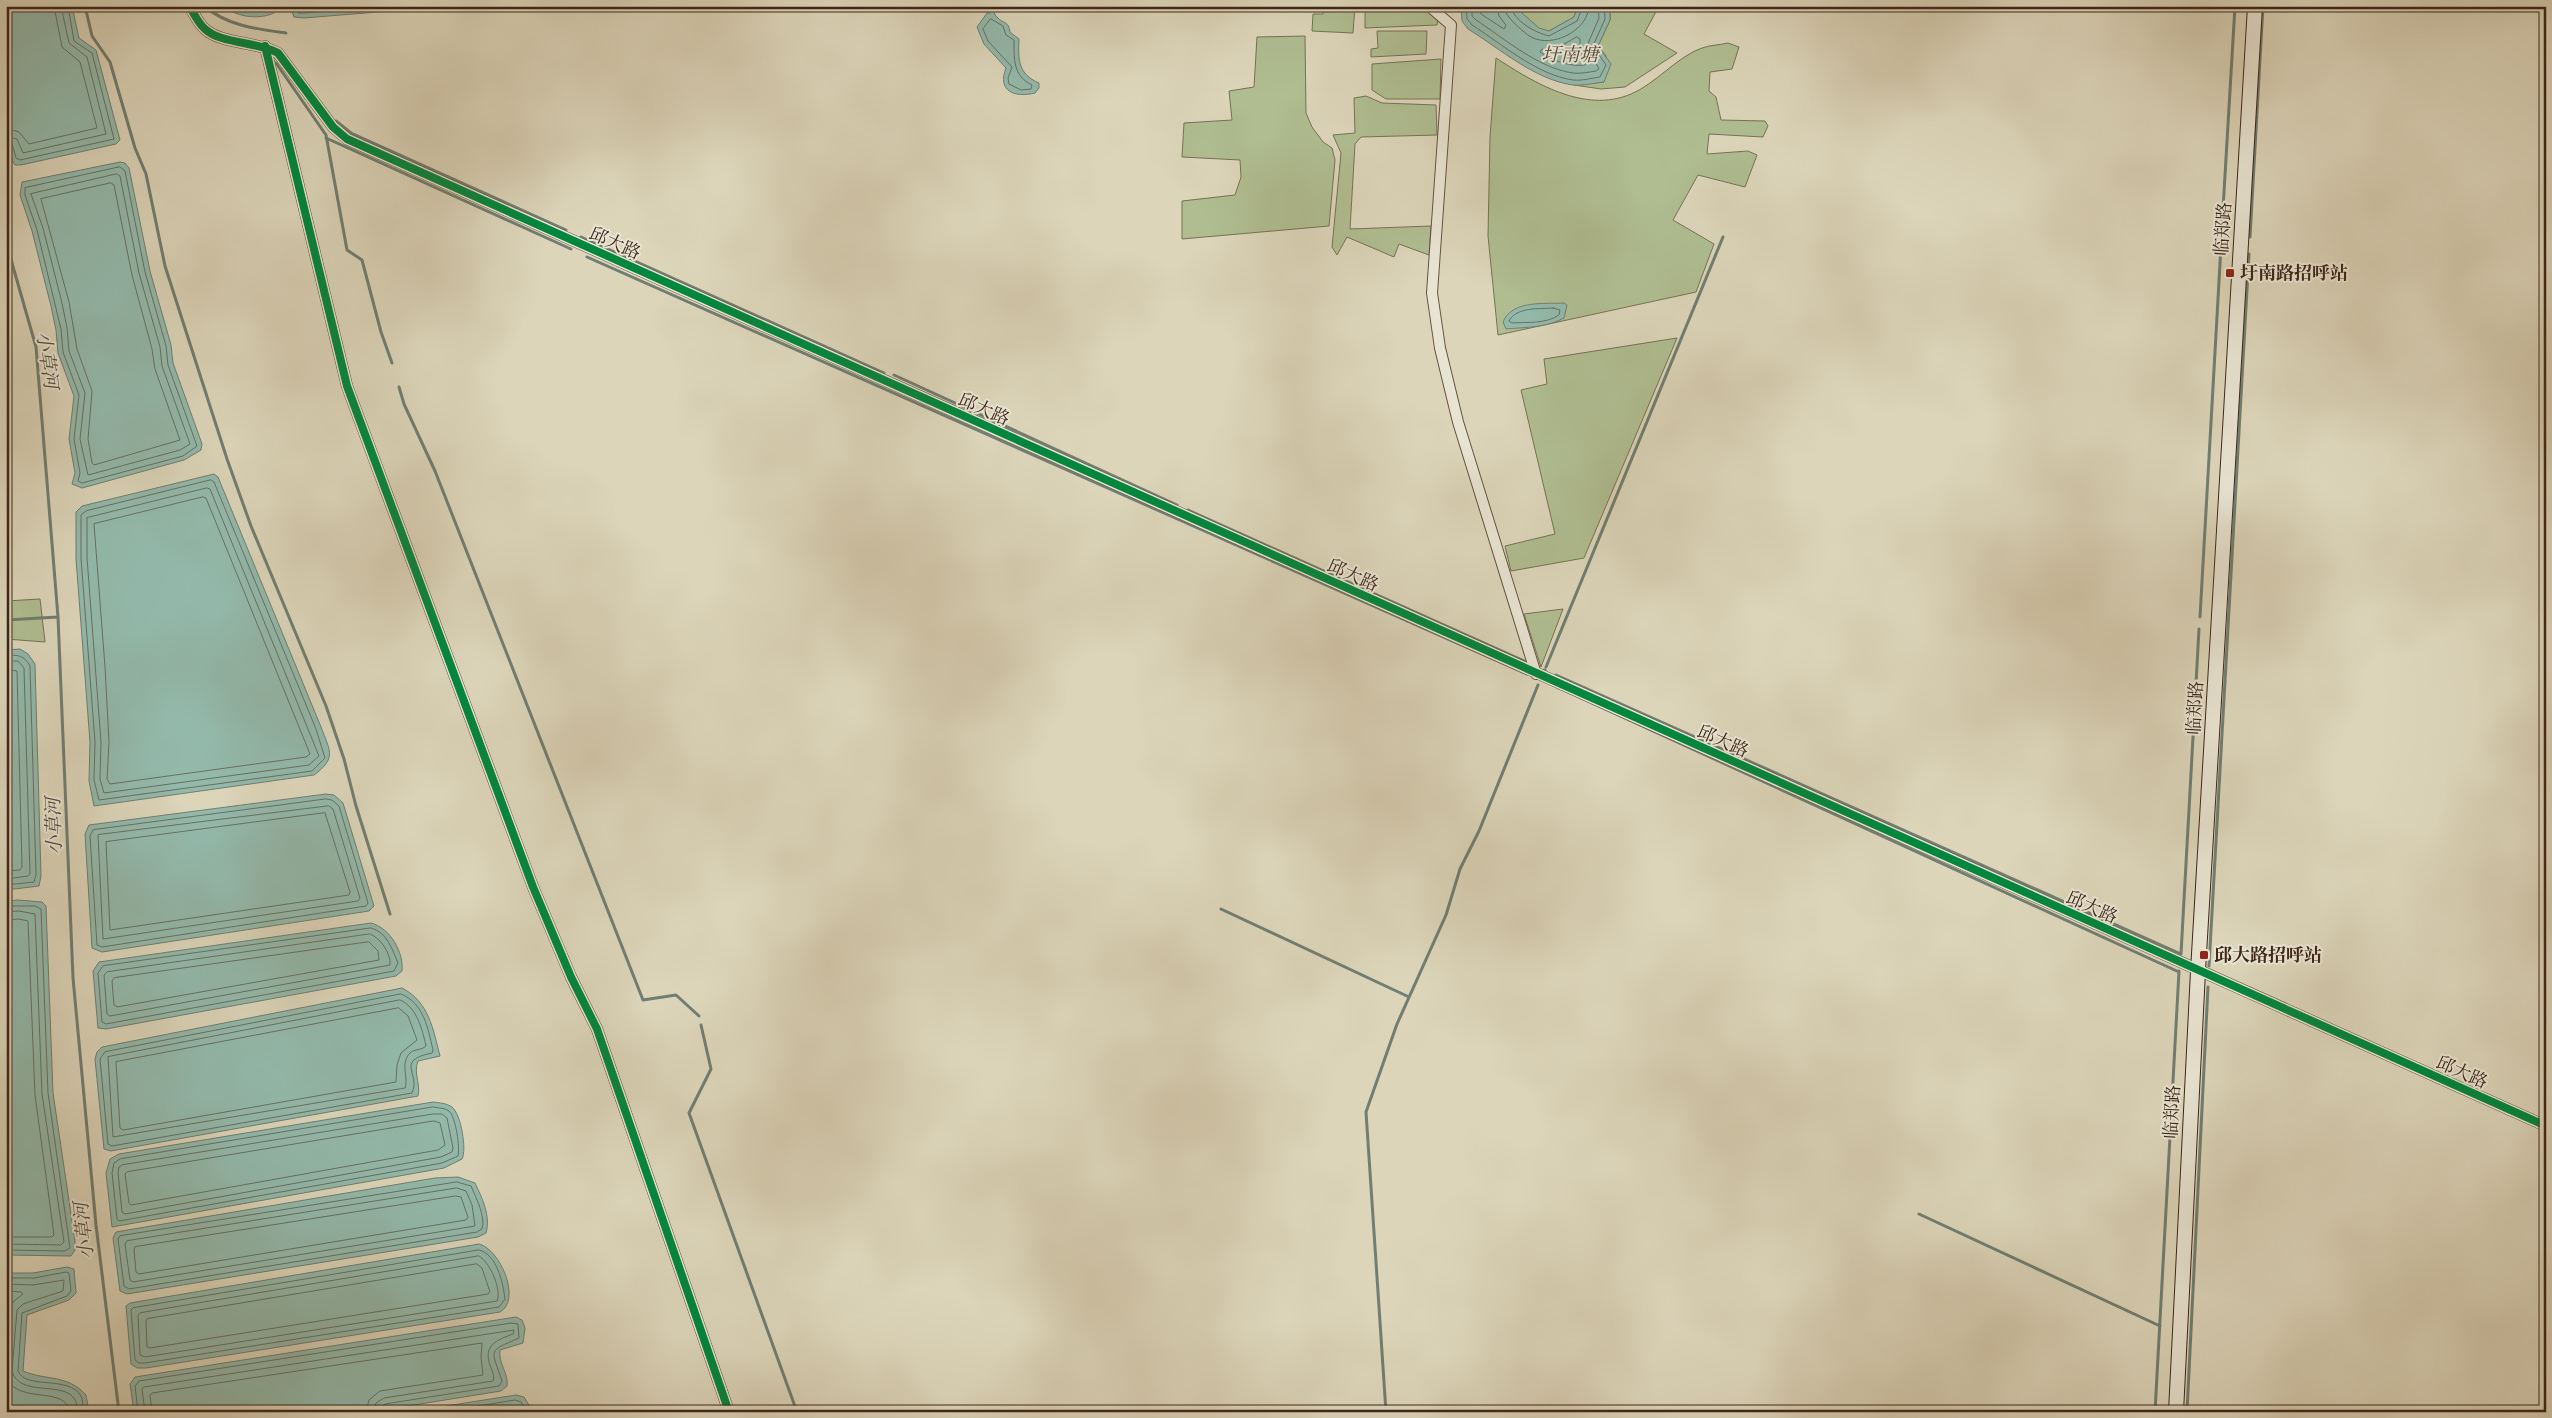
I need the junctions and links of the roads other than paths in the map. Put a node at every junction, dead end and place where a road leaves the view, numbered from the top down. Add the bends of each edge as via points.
1 (189, 6) edge
2 (1429, 6) edge
3 (2255, 6) edge
4 (265, 46) junction
5 (1536, 674) junction
6 (2198, 971) junction
7 (2546, 1126) edge
8 (728, 1412) edge
9 (2176, 1412) edge

1 - 4 street, 邱大路 via 204,28 215,36
2 - 5 street via 1451,25 1432,293 1440,348 1458,422
3 - 6 main road, 临郑路
4 - 5 street, 邱大路 via 278,53 333,127 346,139
4 - 8 street via 347,386 533,887 571,977 598,1029
5 - 6 street, 邱大路
6 - 7 street, 邱大路
6 - 9 main road, 临郑路

